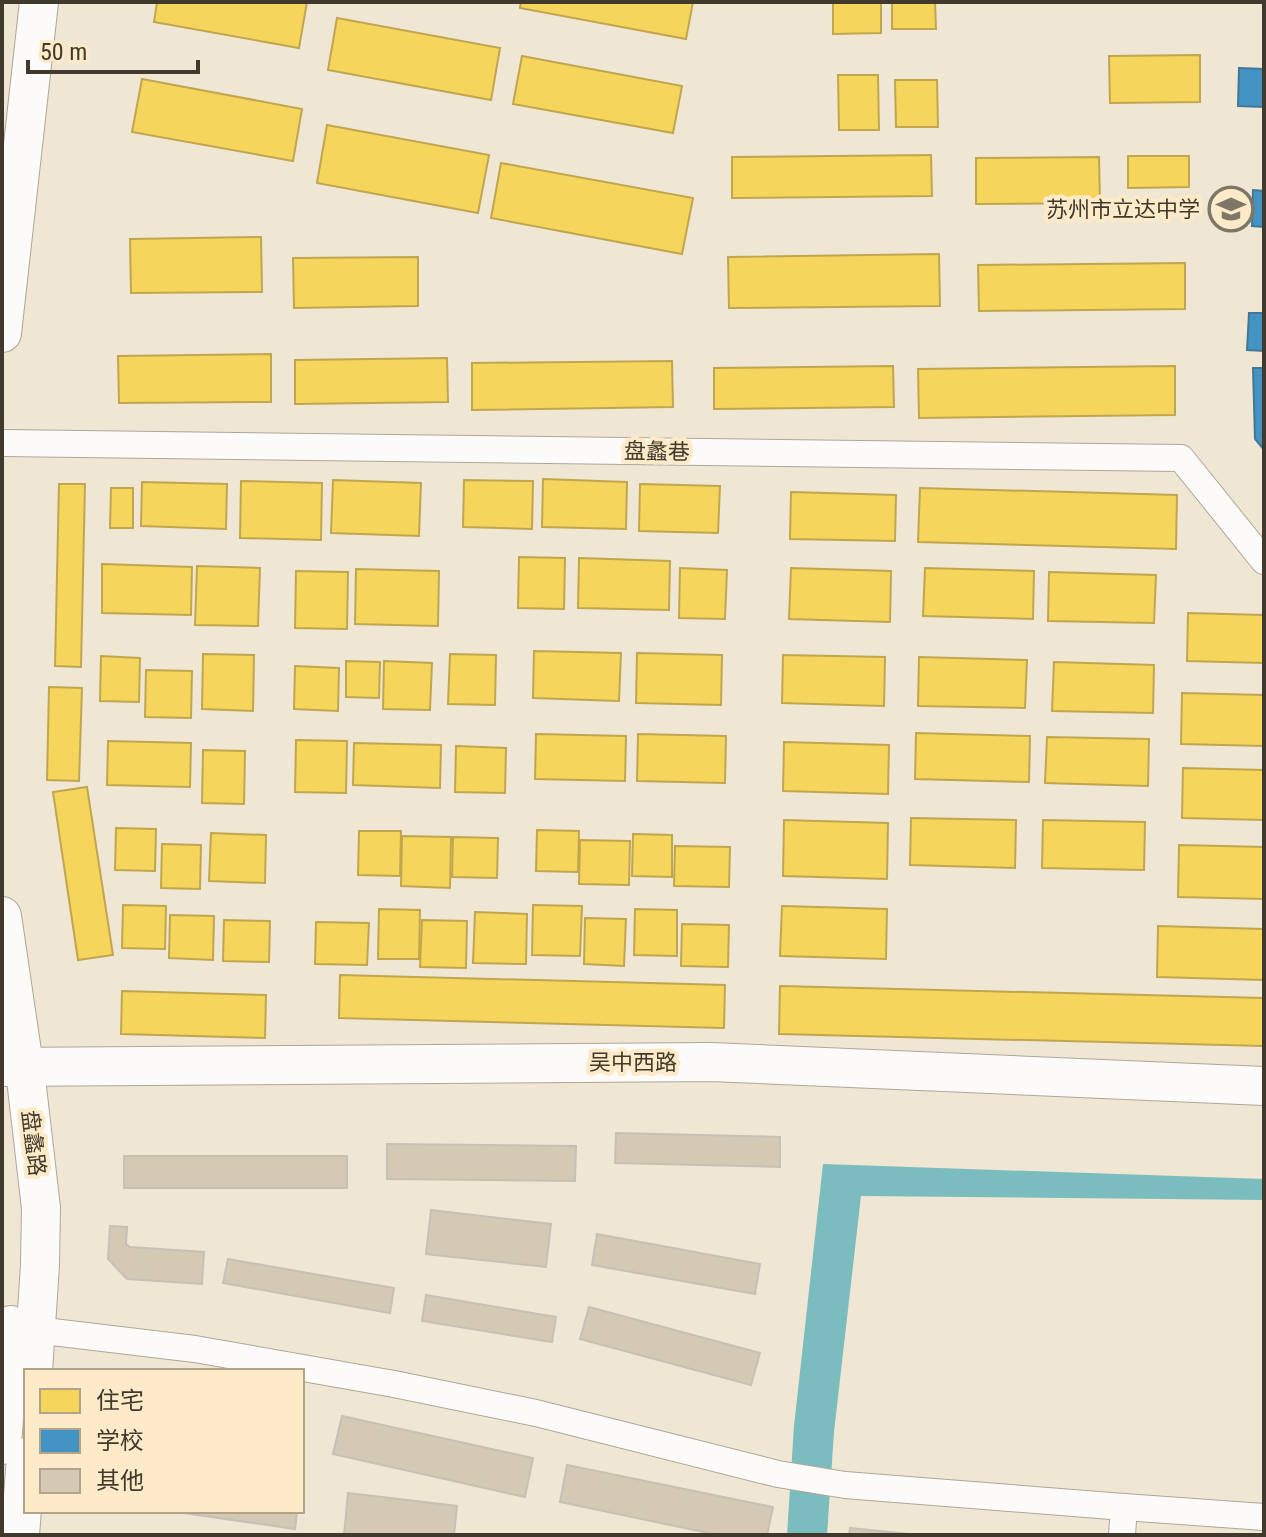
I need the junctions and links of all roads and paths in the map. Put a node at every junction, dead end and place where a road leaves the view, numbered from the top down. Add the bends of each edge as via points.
1 (13, 2) edge
2 (39, 2) edge
3 (2, 105) edge
4 (2, 333) edge
5 (2, 443) edge
6 (1264, 561) edge
7 (2, 916) edge
8 (12, 1081) edge
9 (1264, 1086) edge
10 (1264, 1110) edge
11 (24, 1329) junction
12 (33, 1369) edge
13 (2, 1445) edge
14 (24, 1483) edge
15 (1124, 1507) junction
16 (1264, 1517) edge
17 (20, 1535) edge
18 (1122, 1535) edge

1 - 3 main road
2 - 4 main road
5 - 6 street, 盘蠡巷 via 1181,458
7 - 8 main road, 盘蠡路
8 - 9 main road, 吴中西路 via 711,1062
8 - 10 main road, 吴中西路 via 710,1086
8 - 11 main road, 盘蠡路 via 12,1164
11 - 12 main road, 盘蠡路
11 - 13 main road, 盘蠡路
11 - 15 street via 195,1349 394,1384 845,1485
14 - 17 main road
15 - 16 street
15 - 18 street

